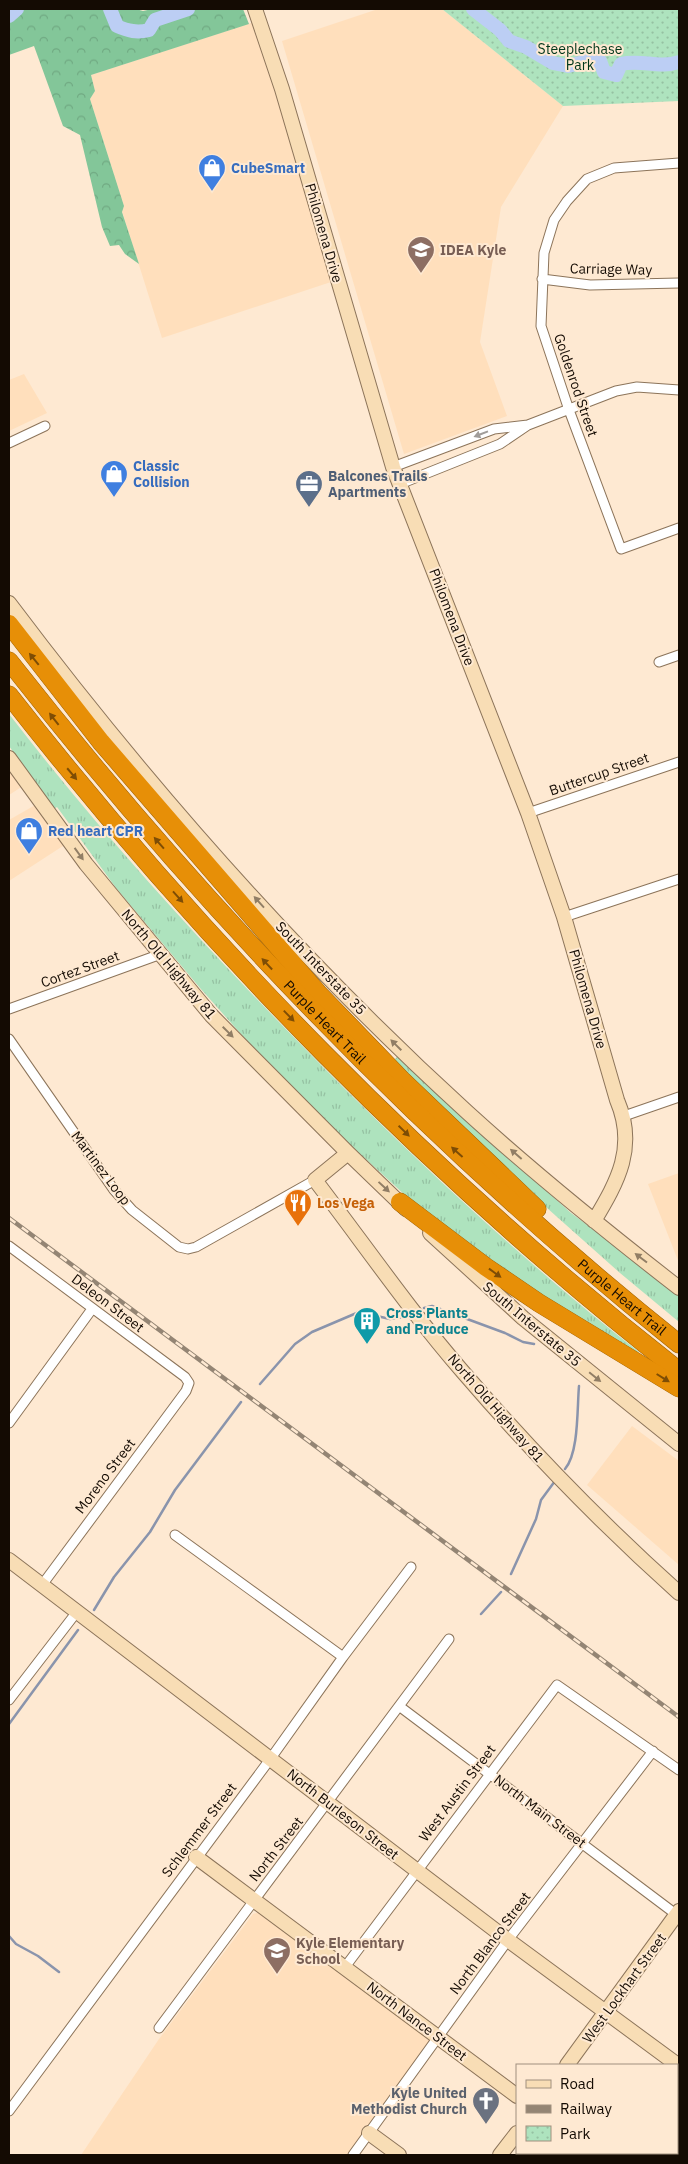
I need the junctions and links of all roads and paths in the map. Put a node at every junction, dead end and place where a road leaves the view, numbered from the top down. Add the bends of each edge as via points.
1 (255, 9) edge
2 (679, 163) edge
3 (542, 279) junction
4 (679, 283) edge
5 (679, 390) edge
6 (569, 410) junction
7 (528, 425) junction
8 (44, 426) dead end
9 (462, 442) junction
10 (9, 443) edge
11 (467, 458) junction
12 (394, 468) junction
13 (400, 484) junction
14 (679, 528) edge
15 (9, 603) edge
16 (9, 624) edge
17 (679, 655) edge
18 (9, 662) edge
19 (659, 662) dead end
20 (9, 695) edge
21 (9, 758) edge
22 (679, 762) edge
23 (528, 812) junction
24 (679, 879) edge
25 (564, 917) junction
26 (161, 954) junction
27 (9, 1010) edge
28 (9, 1039) edge
29 (679, 1098) edge
30 (624, 1116) junction
31 (348, 1154) junction
32 (315, 1180) junction
33 (400, 1202) junction
34 (594, 1221) junction
35 (9, 1246) edge
36 (570, 1253) junction
37 (679, 1288) edge
38 (92, 1309) junction
39 (679, 1344) edge
40 (679, 1371) edge
41 (189, 1383) joint
42 (679, 1388) edge
43 (9, 1423) edge
44 (679, 1444) edge
45 (175, 1535) dead end
46 (9, 1560) edge
47 (411, 1567) dead end
48 (42, 1585) junction
49 (679, 1593) edge
50 (76, 1613) junction
51 (450, 1639) dead end
52 (343, 1656) junction
53 (9, 1700) edge
54 (399, 1706) junction
55 (653, 1750) junction
56 (270, 1758) junction
57 (679, 1770) edge
58 (489, 1773) junction
59 (329, 1802) junction
60 (582, 1842) junction
61 (196, 1857) junction
62 (416, 1871) junction
63 (254, 1900) junction
64 (678, 1915) edge
65 (508, 1940) junction
66 (344, 1967) junction
67 (607, 2013) junction
68 (159, 2028) dead end
69 (438, 2037) junction
70 (569, 2064) edge
71 (676, 2064) edge
72 (516, 2095) edge
73 (9, 2111) edge
74 (369, 2134) junction
75 (516, 2134) edge
76 (353, 2155) edge
77 (399, 2155) edge
78 (500, 2155) edge

1 - 12 street, Philomena Drive via 282,88
2 - 3 street, Goldenrod Street via 614,168 587,179 566,201 554,220 544,253
3 - 4 street, Carriage Way via 590,285
3 - 6 street, Goldenrod Street via 541,326
5 - 6 street via 629,388
6 - 7 street
6 - 14 street, Goldenrod Street via 620,549
7 -> 9 street via 494,429
7 - 11 street via 500,444
8 - 10 street
9 - 11 street
9 - 12 street
11 - 13 street
12 - 13 street, Philomena Drive
13 - 23 street, Philomena Drive
34 -> 15 street, South Interstate 35 via 442,1088 349,998 275,920 123,747
36 -> 16 highway via 546,1217 402,1080 318,992 101,742
17 - 19 street
36 -> 18 highway, Purple Heart Trail via 453,1149 300,998 129,810
20 -> 40 highway, Purple Heart Trail via 168,887 360,1088 505,1224
21 -> 26 street, North Old Highway 81 via 86,864
22 - 23 street, Buttercup Street
23 - 25 street, Philomena Drive
24 - 25 street
25 - 30 street, Philomena Drive
26 - 27 street, Cortez Street
26 -> 31 street, North Old Highway 81 via 211,1015
28 - 32 street, Martinez Loop via 114,1190 132,1210 179,1247 196,1247
29 - 30 street
30 - 34 street, Philomena Drive via 626,1138 620,1173
31 - 32 street, Martinez Loop
31 -> 33 street, South Interstate 35
32 - 49 street, North Old Highway 81 via 462,1370 543,1462
33 -> 42 highway via 538,1303
33 -> 44 street, South Interstate 35 via 516,1312
37 -> 34 street, South Interstate 35
35 - 38 street, Deleon Street
36 - 39 highway, Purple Heart Trail
38 - 41 street, Deleon Street
38 - 43 street
41 - 48 street, Moreno Street
45 - 52 street
46 - 48 street, North Burleson Street
47 - 52 street, Schlemmer Street
48 - 50 street, North Burleson Street
50 - 53 street
50 - 56 street, North Burleson Street
51 - 54 street, North Street
52 - 56 street, Schlemmer Street
54 - 58 street, North Main Street
54 - 59 street, North Street
55 - 57 street
55 - 58 street, West Austin Street via 557,1685
55 - 60 street, North Blanco Street
56 - 59 street, North Burleson Street
56 - 61 street, Schlemmer Street
58 - 60 street, North Main Street
58 - 62 street, West Austin Street
59 - 62 street, North Burleson Street
59 - 63 street, North Street
60 - 64 street, North Main Street
60 - 65 street, North Blanco Street
61 - 63 street, North Nance Street
61 - 73 street, Schlemmer Street
62 - 65 street, North Burleson Street
62 - 66 street, West Austin Street
63 - 66 street, North Nance Street
63 - 68 street, North Street
64 - 67 street, West Lockhart Street
65 - 67 street, North Burleson Street
65 - 69 street, North Blanco Street
66 - 69 street, North Nance Street
67 - 70 street, West Lockhart Street
67 - 71 street, North Burleson Street
69 - 72 street, North Nance Street
69 - 74 street, North Blanco Street
74 - 76 street, North Blanco Street
74 - 77 street
75 - 78 street

